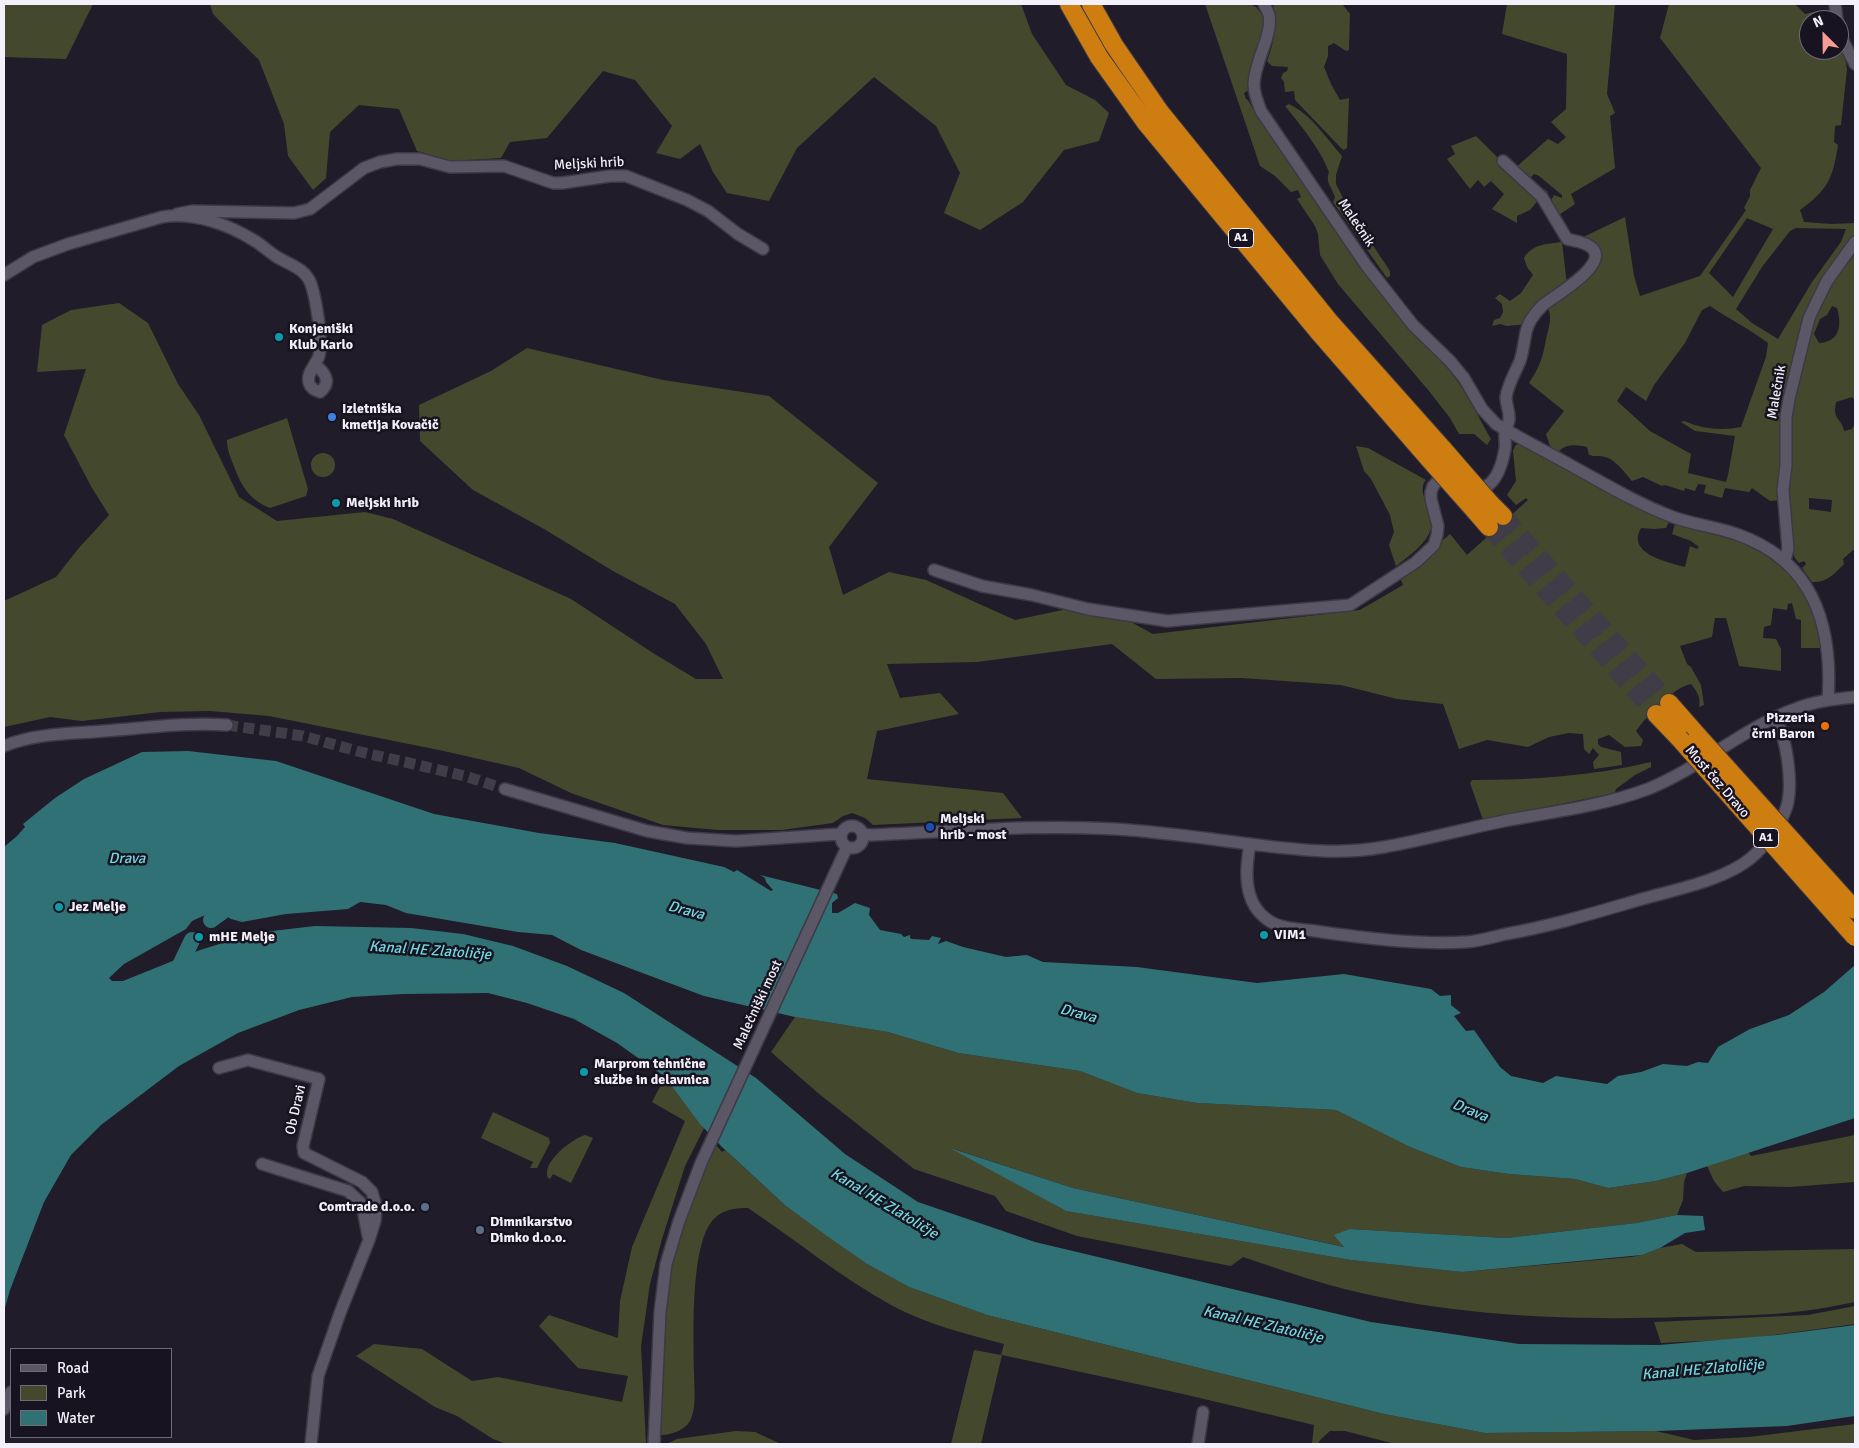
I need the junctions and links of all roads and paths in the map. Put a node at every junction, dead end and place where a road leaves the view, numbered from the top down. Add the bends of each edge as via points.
1 (1069, 4) edge
2 (1091, 4) edge
3 (1264, 4) edge
4 (1849, 52) edge
5 (1855, 64) edge
6 (1503, 161) dead end
7 (177, 214) junction
8 (1855, 242) edge
9 (764, 249) dead end
10 (4, 275) edge
11 (315, 365) dead end
12 (1506, 430) junction
13 (1436, 455) junction
14 (1496, 522) tunnel mouth
15 (1785, 560) junction
16 (934, 570) dead end
17 (1855, 697) edge
18 (1828, 700) junction
19 (1774, 718) junction
20 (227, 725) tunnel mouth
21 (4, 746) edge
22 (505, 789) tunnel mouth
23 (840, 834) junction
24 (863, 834) junction
25 (1250, 844) junction
26 (847, 847) junction
27 (1855, 910) edge
28 (1855, 937) edge
29 (219, 1068) dead end
30 (262, 1164) dead end
31 (369, 1240) junction
32 (10, 1395) edge
33 (4, 1409) edge
34 (1203, 1412) dead end
35 (311, 1444) edge
36 (654, 1444) edge
37 (1198, 1444) edge

1 - 13 highway, A1 via 1099,57 1146,123 1317,330
2 - 13 highway, A1 via 1114,45 1160,112
3 - 12 street, Malečnik via 1269,15 1268,27 1254,85 1262,111 1366,265 1413,325 1464,378 1482,408
4 - 5 street
6 - 12 street via 1542,198 1567,238 1590,246 1595,256 1587,272 1543,306 1531,320 1506,397 1510,420
7 - 9 street, Meljski hrib via 192,211 294,213 310,209 364,168 397,159 420,159 450,166 504,166 553,183 626,176 701,207
7 - 10 street, Meljski hrib via 68,244 33,257
7 - 11 street, Meljski hrib via 230,226 303,271 311,285 318,312 320,354
8 - 15 street, Malečnik via 1818,296 1789,399 1784,490 1788,549
12 - 15 street, Malečnik via 1617,491 1674,518 1738,534
12 - 16 street via 1498,475 1480,490 1472,488 1456,471 1444,473 1431,492 1438,526 1434,544 1416,562 1350,604 1167,620 1088,609 982,586
13 - 14 highway, A1, bridge
15 - 18 street, Malečnik via 1802,580 1821,615 1827,641
17 - 18 street
18 - 19 street via 1796,708
19 - 25 street via 1667,781 1637,793 1590,805 1346,852
19 - 25 street via 1783,737 1787,759 1787,806 1775,831 1750,859 1697,884 1549,926 1466,942 1411,941 1281,926 1269,921 1252,905 1247,876
20 - 21 street via 184,724 30,737
22 - 23 street via 647,831 687,838 736,841
23 - 24 street via 852,825
23 - 26 street
24 - 25 street via 1087,828 1165,833
24 - 26 street via 858,846
26 - 36 street, Malečniški most via 701,1163 679,1221 666,1264 660,1312
27 - 28 highway, Most čez Dravo / A1, bridge via 1698,736 1663,709 1679,738
29 - 31 street, Ob Dravi via 248,1060 319,1079 304,1153 362,1182 372,1192 376,1206
30 - 31 street via 348,1191 362,1204
31 - 35 street, Ob Dravi via 318,1376
32 - 33 street
34 - 37 street

